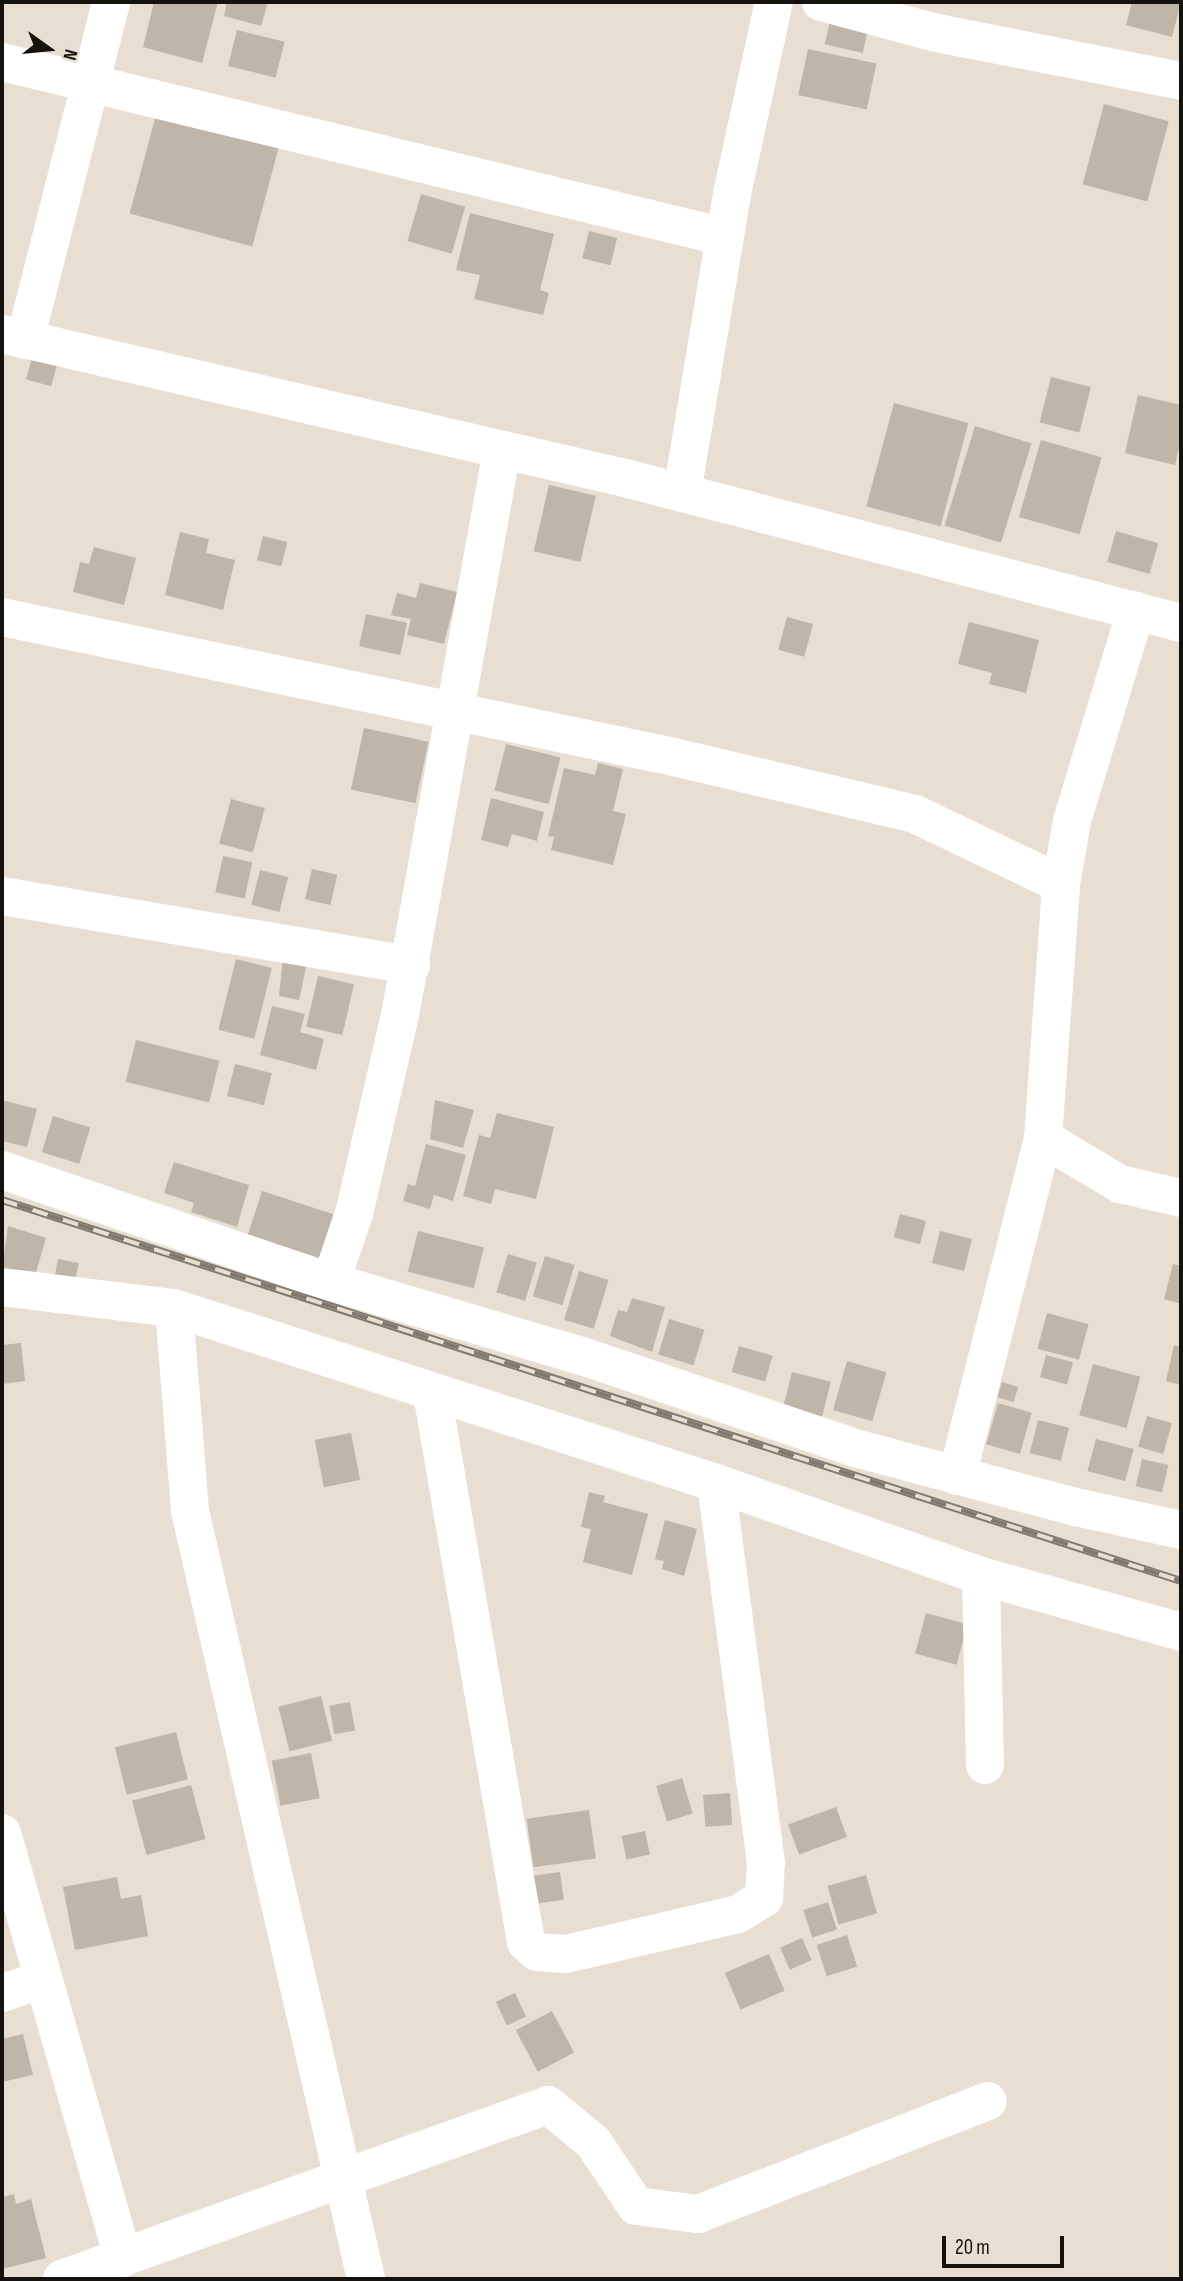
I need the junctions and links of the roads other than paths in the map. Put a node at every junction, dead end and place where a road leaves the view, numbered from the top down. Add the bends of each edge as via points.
1 (111, 2) edge
2 (774, 2) edge
3 (821, 2) edge
4 (2, 62) edge
5 (1181, 81) edge
6 (89, 86) junction
7 (725, 237) junction
8 (8, 340) edge
9 (502, 450) junction
10 (682, 493) junction
11 (1136, 611) junction
12 (2, 617) edge
13 (1181, 623) edge
14 (454, 712) junction
15 (1061, 884) junction
16 (2, 896) edge
17 (411, 965) junction
18 (1043, 1138) junction
19 (2, 1170) edge
20 (1181, 1198) edge
21 (331, 1281) junction
22 (2, 1287) edge
23 (174, 1308) junction
24 (432, 1393) junction
25 (957, 1476) junction
26 (716, 1483) junction
27 (1181, 1530) edge
28 (981, 1576) junction
29 (1181, 1632) edge
30 (985, 1765) dead end
31 (2, 1833) edge
32 (41, 1980) junction
33 (2, 1993) edge
34 (988, 2101) dead end
35 (342, 2180) junction
36 (123, 2258) junction
37 (62, 2279) edge
38 (366, 2279) edge

1 - 6 street
2 - 7 street
3 - 5 street via 937,33
4 - 6 street
6 - 7 street
6 - 8 street
7 - 10 street
8 - 9 street
9 - 10 street
9 - 14 street
10 - 11 street
11 - 13 street
11 - 15 street via 1072,821
12 - 14 street
14 - 15 street via 674,757 915,814
14 - 17 street
15 - 18 street
16 - 17 street
17 - 21 street via 354,1214
18 - 20 street via 1120,1184
18 - 25 street
19 - 21 street
21 - 25 street
22 - 23 street
23 - 24 street
23 - 35 street via 190,1511
24 - 26 street
24 - 26 street via 526,1942 537,1952 566,1954 725,1917 764,1898 766,1863
25 - 27 street
26 - 28 street
28 - 29 street
28 - 30 street
31 - 32 street
32 - 33 street
32 - 36 street
34 - 35 street via 698,2214 636,2206 593,2142 548,2105
35 - 36 street
35 - 38 street
36 - 37 street

